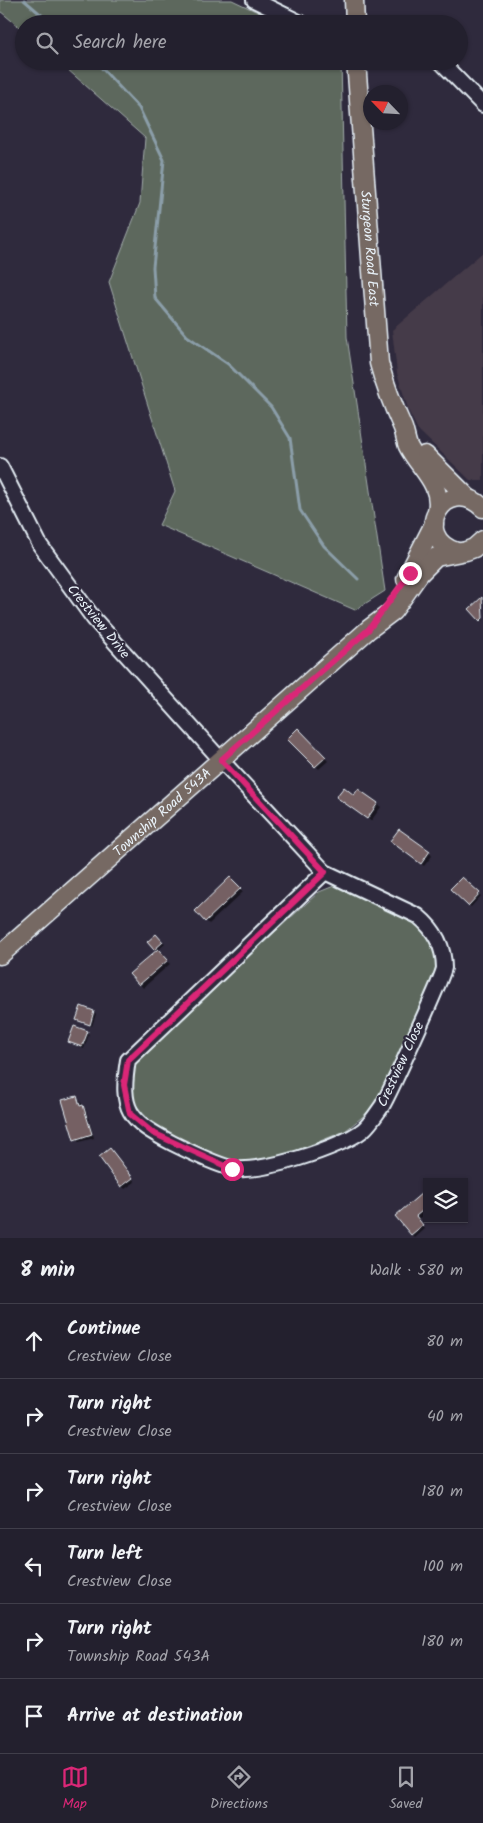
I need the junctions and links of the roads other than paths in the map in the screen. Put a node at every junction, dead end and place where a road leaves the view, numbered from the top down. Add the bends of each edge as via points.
1 (254, 0) edge
2 (354, 0) edge
3 (285, 15) edge
4 (355, 15) edge
5 (357, 70) edge
6 (449, 70) edge
7 (483, 105) edge
8 (404, 430) junction
9 (0, 466) edge
10 (478, 503) edge
11 (435, 517) junction
12 (483, 540) edge
13 (461, 551) junction
14 (483, 554) edge
15 (369, 629) junction
16 (221, 760) junction
17 (325, 872) junction
18 (0, 956) edge

1 - 3 street
2 - 4 main road
5 - 8 main road, Sturgeon Road East via 376,342 386,392
6 - 7 street
8 - 10 main road, Sturgeon Road East via 438,469
8 - 11 main road, Sturgeon Road East via 408,445 436,489 439,502
9 - 16 street, Crestview Drive via 40,545 94,619
10 - 11 main road via 450,499
11 - 13 main road via 436,536 441,544
11 - 15 main road, Township Road 543A via 410,573
12 - 13 main road, Township Road 543A via 474,548
13 - 14 street
13 - 15 main road, Township Road 543A via 436,557 393,611
15 - 16 main road, Township Road 543A
16 - 17 street, Crestview Close
16 - 18 main road, Township Road 543A
17 - 17 street, Crestview Close via 128,1060 124,1085 130,1114 153,1133 232,1169 262,1168 313,1155 363,1130 383,1105 444,969 439,940 430,926 411,912

